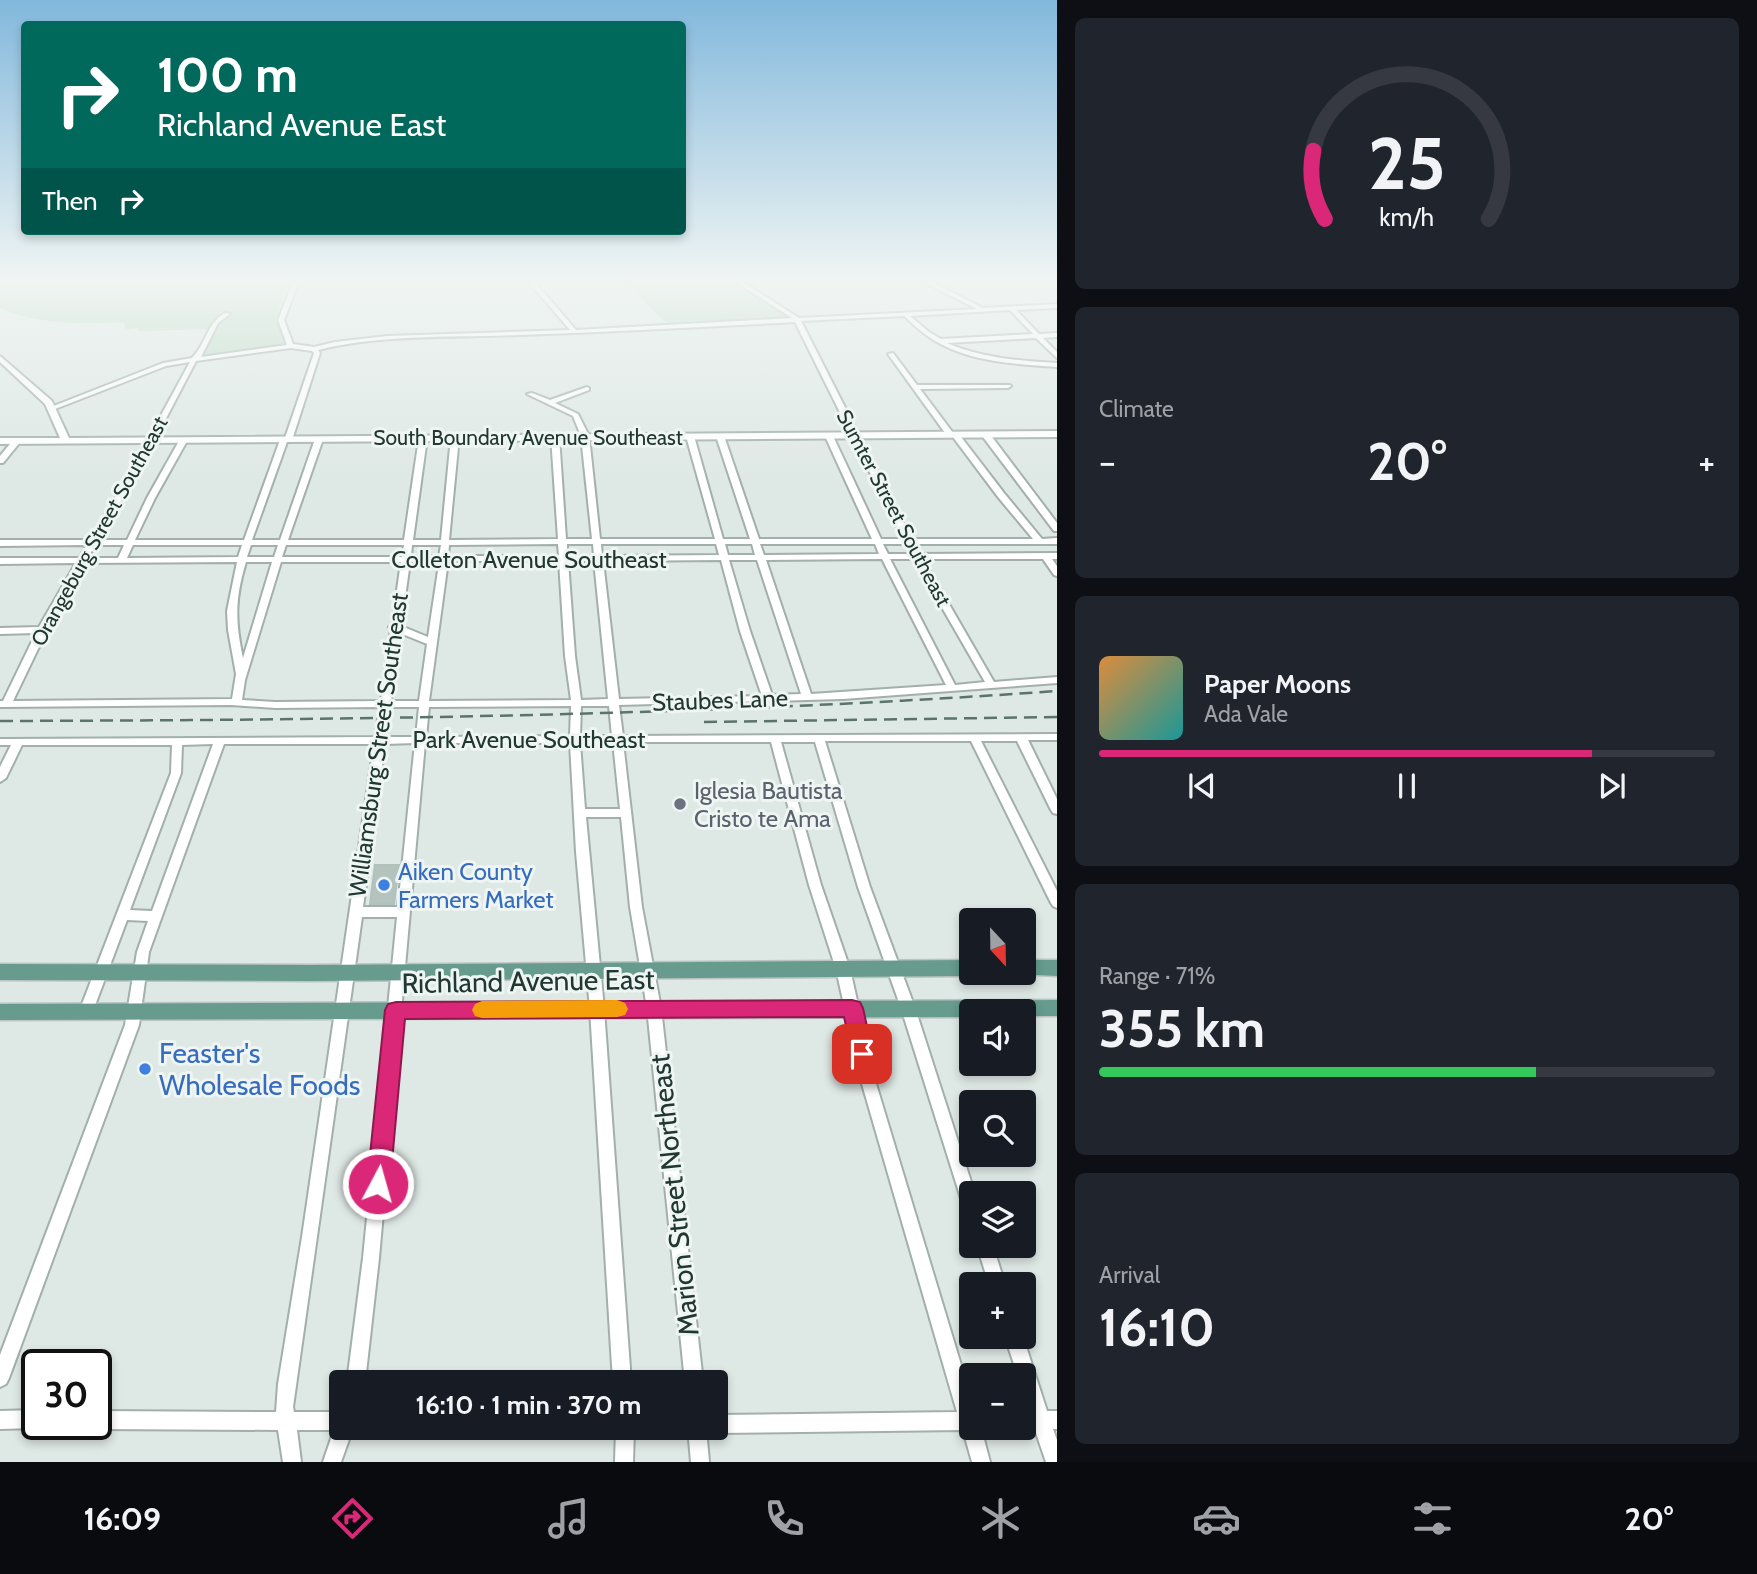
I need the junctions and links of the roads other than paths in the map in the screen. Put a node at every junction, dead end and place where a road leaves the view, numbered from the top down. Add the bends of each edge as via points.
1 (204, 347) edge
2 (283, 347) edge
3 (300, 347) edge
4 (324, 347) edge
5 (811, 347) edge
6 (957, 347) edge
7 (314, 349) junction
8 (891, 354) dead end
9 (0, 358) edge
10 (194, 360) junction
11 (1057, 365) edge
12 (1008, 386) dead end
13 (915, 387) junction
14 (587, 389) dead end
15 (530, 394) dead end
16 (549, 402) junction
17 (52, 408) junction
18 (953, 435) junction
19 (986, 435) junction
20 (1057, 435) edge
21 (555, 436) junction
22 (585, 436) junction
23 (690, 436) junction
24 (720, 436) junction
25 (829, 436) junction
26 (854, 436) junction
27 (455, 437) junction
28 (423, 438) junction
29 (319, 439) junction
30 (286, 440) junction
31 (0, 441) edge
32 (17, 441) junction
33 (66, 441) junction
34 (151, 441) junction
35 (183, 441) junction
36 (0, 461) edge
37 (1057, 528) edge
38 (720, 540) junction
39 (877, 540) junction
40 (563, 541) junction
41 (595, 541) junction
42 (755, 541) junction
43 (908, 541) junction
44 (1040, 541) junction
45 (1057, 541) edge
46 (406, 542) junction
47 (444, 542) junction
48 (0, 543) edge
49 (92, 543) junction
50 (131, 543) junction
51 (248, 543) junction
52 (284, 543) junction
53 (1046, 556) junction
54 (1057, 556) edge
55 (884, 557) junction
56 (918, 557) junction
57 (564, 558) junction
58 (597, 558) junction
59 (725, 558) junction
60 (762, 558) junction
61 (277, 560) junction
62 (404, 560) junction
63 (443, 560) junction
64 (0, 561) edge
65 (81, 561) junction
66 (121, 561) junction
67 (242, 561) junction
68 (1057, 573) edge
69 (394, 627) junction
70 (43, 630) junction
71 (0, 631) edge
72 (432, 642) junction
73 (241, 680) junction
74 (1057, 680) edge
75 (991, 685) junction
76 (952, 688) junction
77 (807, 697) junction
78 (768, 699) junction
79 (576, 701) junction
80 (237, 702) junction
81 (614, 702) junction
82 (4, 703) edge
83 (424, 703) junction
84 (383, 705) junction
85 (974, 737) junction
86 (1021, 737) junction
87 (1057, 737) edge
88 (775, 738) junction
89 (819, 738) junction
90 (619, 739) junction
91 (379, 740) junction
92 (421, 740) junction
93 (575, 740) junction
94 (0, 741) edge
95 (19, 741) junction
96 (177, 741) junction
97 (220, 741) junction
98 (0, 778) edge
99 (1057, 810) edge
100 (581, 813) junction
101 (627, 813) junction
102 (1057, 903) edge
103 (356, 912) junction
104 (404, 912) junction
105 (123, 915) junction
106 (155, 916) junction
107 (959, 968) edge
108 (1036, 968) edge
109 (1057, 968) edge
110 (843, 969) junction
111 (893, 969) junction
112 (647, 970) junction
113 (99, 971) junction
114 (140, 971) junction
115 (592, 971) junction
116 (0, 972) edge
117 (347, 972) junction
118 (398, 972) junction
119 (1057, 1007) edge
120 (654, 1008) junction
121 (852, 1008) junction
122 (908, 1008) junction
123 (597, 1009) junction
124 (396, 1010) junction
125 (341, 1011) junction
126 (0, 1012) edge
127 (86, 1012) junction
128 (136, 1012) junction
129 (963, 1181) edge
130 (1018, 1349) edge
131 (357, 1370) edge
132 (621, 1370) edge
133 (693, 1370) edge
134 (0, 1378) edge
135 (959, 1384) edge
136 (21, 1419) edge
137 (0, 1420) edge
138 (112, 1420) edge
139 (286, 1420) junction
140 (329, 1420) edge
141 (1041, 1421) edge
142 (728, 1424) edge
143 (959, 1424) edge
144 (340, 1440) edge
145 (625, 1440) edge
146 (699, 1440) edge
147 (975, 1440) edge
148 (292, 1462) edge
149 (332, 1462) edge
150 (624, 1462) edge
151 (700, 1462) edge
152 (981, 1462) edge
153 (1055, 1462) edge

1 - 10 street, Orangeburg Street Southeast
2 - 10 street
3 - 7 street
4 - 7 street
5 - 26 street, Sumter Street Southeast
6 - 11 street via 980,355
7 - 30 street via 317,353
8 - 13 street
9 - 17 street
10 - 17 street via 155,367
10 - 34 street, Orangeburg Street Southeast
12 - 13 street
13 - 18 street
14 - 16 street
15 - 16 street
16 - 22 street via 576,415
17 - 33 street
18 - 19 street, South Boundary Avenue Southeast
18 - 26 street, South Boundary Avenue Southeast
18 - 44 street
19 - 20 street, South Boundary Avenue Southeast
19 - 37 street
21 - 22 street, South Boundary Avenue Southeast
21 - 27 street, South Boundary Avenue Southeast
21 - 40 street
22 - 23 street, South Boundary Avenue Southeast
22 - 41 street, Marion Street Northeast
23 - 24 street, South Boundary Avenue Southeast
23 - 38 street
24 - 25 street, South Boundary Avenue Southeast
24 - 42 street
25 - 26 street, South Boundary Avenue Southeast
25 - 39 street, Sumter Street Southeast
26 - 43 street, Sumter Street Southeast
27 - 28 street, South Boundary Avenue Southeast
27 - 47 street, Williamsburg Street Southeast
28 - 29 street, South Boundary Avenue Southeast
28 - 46 street, Williamsburg Street Southeast
29 - 30 street, South Boundary Avenue Southeast
29 - 52 street
30 - 35 street, South Boundary Avenue Southeast
30 - 51 street
31 - 32 street, South Boundary Avenue Southeast
32 - 33 street, South Boundary Avenue Southeast
32 - 36 street
33 - 34 street, South Boundary Avenue Southeast
34 - 35 street, South Boundary Avenue Southeast
34 - 49 street, Orangeburg Street Southeast
35 - 50 street, Orangeburg Street Southeast
38 - 41 street, Colleton Avenue Southeast
38 - 42 street, Colleton Avenue Southeast
38 - 59 street
39 - 42 street, Colleton Avenue Southeast
39 - 43 street, Colleton Avenue Southeast
39 - 55 street, Sumter Street Southeast
40 - 41 street, Colleton Avenue Southeast
40 - 47 street, Colleton Avenue Southeast
40 - 57 street
41 - 58 street, Marion Street Northeast
42 - 60 street
43 - 44 street, Colleton Avenue Southeast
43 - 56 street, Sumter Street Southeast
44 - 45 street, Colleton Avenue Southeast
46 - 47 street, Colleton Avenue Southeast
46 - 52 street, Colleton Avenue Southeast
46 - 62 street, Williamsburg Street Southeast
47 - 63 street, Williamsburg Street Southeast
48 - 49 street, Colleton Avenue Southeast
49 - 50 street, Colleton Avenue Southeast
49 - 65 street, Orangeburg Street Southeast
50 - 51 street, Colleton Avenue Southeast
50 - 66 street, Orangeburg Street Southeast
51 - 52 street, Colleton Avenue Southeast
51 - 67 street
52 - 61 street
53 - 54 street, Colleton Avenue Southeast
53 - 56 street, Colleton Avenue Southeast
53 - 68 street
55 - 56 street, Colleton Avenue Southeast
55 - 60 street, Colleton Avenue Southeast
55 - 76 street, Sumter Street Southeast
56 - 75 street, Sumter Street Southeast
57 - 58 street, Colleton Avenue Southeast
57 - 63 street, Colleton Avenue Southeast
57 - 79 street
58 - 59 street, Colleton Avenue Southeast
58 - 81 street, Marion Street Northeast
59 - 60 street, Colleton Avenue Southeast
59 - 78 street
60 - 77 street
61 - 62 street, Colleton Avenue Southeast
61 - 67 street, Colleton Avenue Southeast
61 - 73 street
62 - 63 street, Colleton Avenue Southeast
62 - 69 street, Williamsburg Street Southeast
63 - 72 street, Williamsburg Street Southeast
64 - 65 street, Colleton Avenue Southeast
65 - 66 street, Colleton Avenue Southeast
65 - 70 street, Orangeburg Street Southeast
66 - 67 street, Colleton Avenue Southeast
67 - 73 street via 231,629
69 - 72 street
69 - 84 street, Williamsburg Street Southeast
70 - 71 street
70 - 82 street, Orangeburg Street Southeast
72 - 83 street, Williamsburg Street Southeast
73 - 80 street
74 - 75 street, Staubes Lane
75 - 76 street, Staubes Lane
76 - 77 street, Staubes Lane
77 - 78 street, Staubes Lane
78 - 81 street, Staubes Lane
79 - 81 street, Staubes Lane
79 - 83 street, Staubes Lane
79 - 93 street
80 - 82 street, Park Avenue Southeast
80 - 84 street, Park Avenue Southeast
81 - 90 street, Marion Street Northeast
83 - 84 street, Staubes Lane
83 - 92 street, Williamsburg Street Southeast
84 - 91 street, Williamsburg Street Southeast
85 - 86 street, Park Avenue Southeast
85 - 89 street, Park Avenue Southeast
85 - 102 street
86 - 87 street, Park Avenue Southeast
86 - 99 street
88 - 89 street, Park Avenue Southeast
88 - 90 street, Park Avenue Southeast
88 - 110 street
89 - 111 street
90 - 93 street, Park Avenue Southeast
90 - 101 street, Marion Street Northeast
91 - 92 street, Park Avenue Southeast
91 - 97 street, Park Avenue Southeast
91 - 103 street, Williamsburg Street Southeast
92 - 93 street, Park Avenue Southeast
92 - 104 street, Williamsburg Street Southeast
93 - 100 street
94 - 95 street, Park Avenue Southeast
95 - 96 street, Park Avenue Southeast
95 - 98 street
96 - 97 street, Park Avenue Southeast
96 - 105 street via 176,773
97 - 106 street
100 - 101 street
100 - 115 street
101 - 112 street, Marion Street Northeast
103 - 104 street
103 - 117 street, Williamsburg Street Southeast
104 - 118 street, Williamsburg Street Southeast
105 - 106 street
105 - 113 street
106 - 114 street
107 - 111 main road, Richland Avenue East
108 - 109 main road
110 - 111 main road, Richland Avenue East
110 - 112 main road, Richland Avenue East
110 - 121 street
111 - 122 street
112 - 115 main road, Richland Avenue East
112 - 120 street, Marion Street Northeast
113 - 114 main road, Richland Avenue East
113 - 116 main road, Richland Avenue East
113 - 127 street
114 - 117 main road, Richland Avenue East
114 - 128 street
115 - 118 main road, Richland Avenue East
115 - 123 street
117 - 118 main road, Richland Avenue East
117 - 125 street, Williamsburg Street Southeast
118 - 124 street, Williamsburg Street Southeast
119 - 122 main road, Richland Avenue East
120 - 121 main road, Richland Avenue East
120 - 123 main road, Richland Avenue East
120 - 133 street, Marion Street Northeast
121 - 122 main road, Richland Avenue East
121 - 135 street via 867,1077
122 - 129 street
123 - 124 main road, Richland Avenue East
123 - 132 street
124 - 125 main road, Richland Avenue East
124 - 131 street, Williamsburg Street Southeast
125 - 128 main road, Richland Avenue East
125 - 139 street, Williamsburg Street Southeast via 287,1384
126 - 127 main road, Richland Avenue East
127 - 128 main road, Richland Avenue East
128 - 134 street
130 - 141 street
136 - 137 street
138 - 139 street
139 - 140 street
139 - 148 street, Williamsburg Street Southeast
141 - 153 street
142 - 143 street
144 - 149 street
145 - 150 street
146 - 151 street
147 - 152 street

